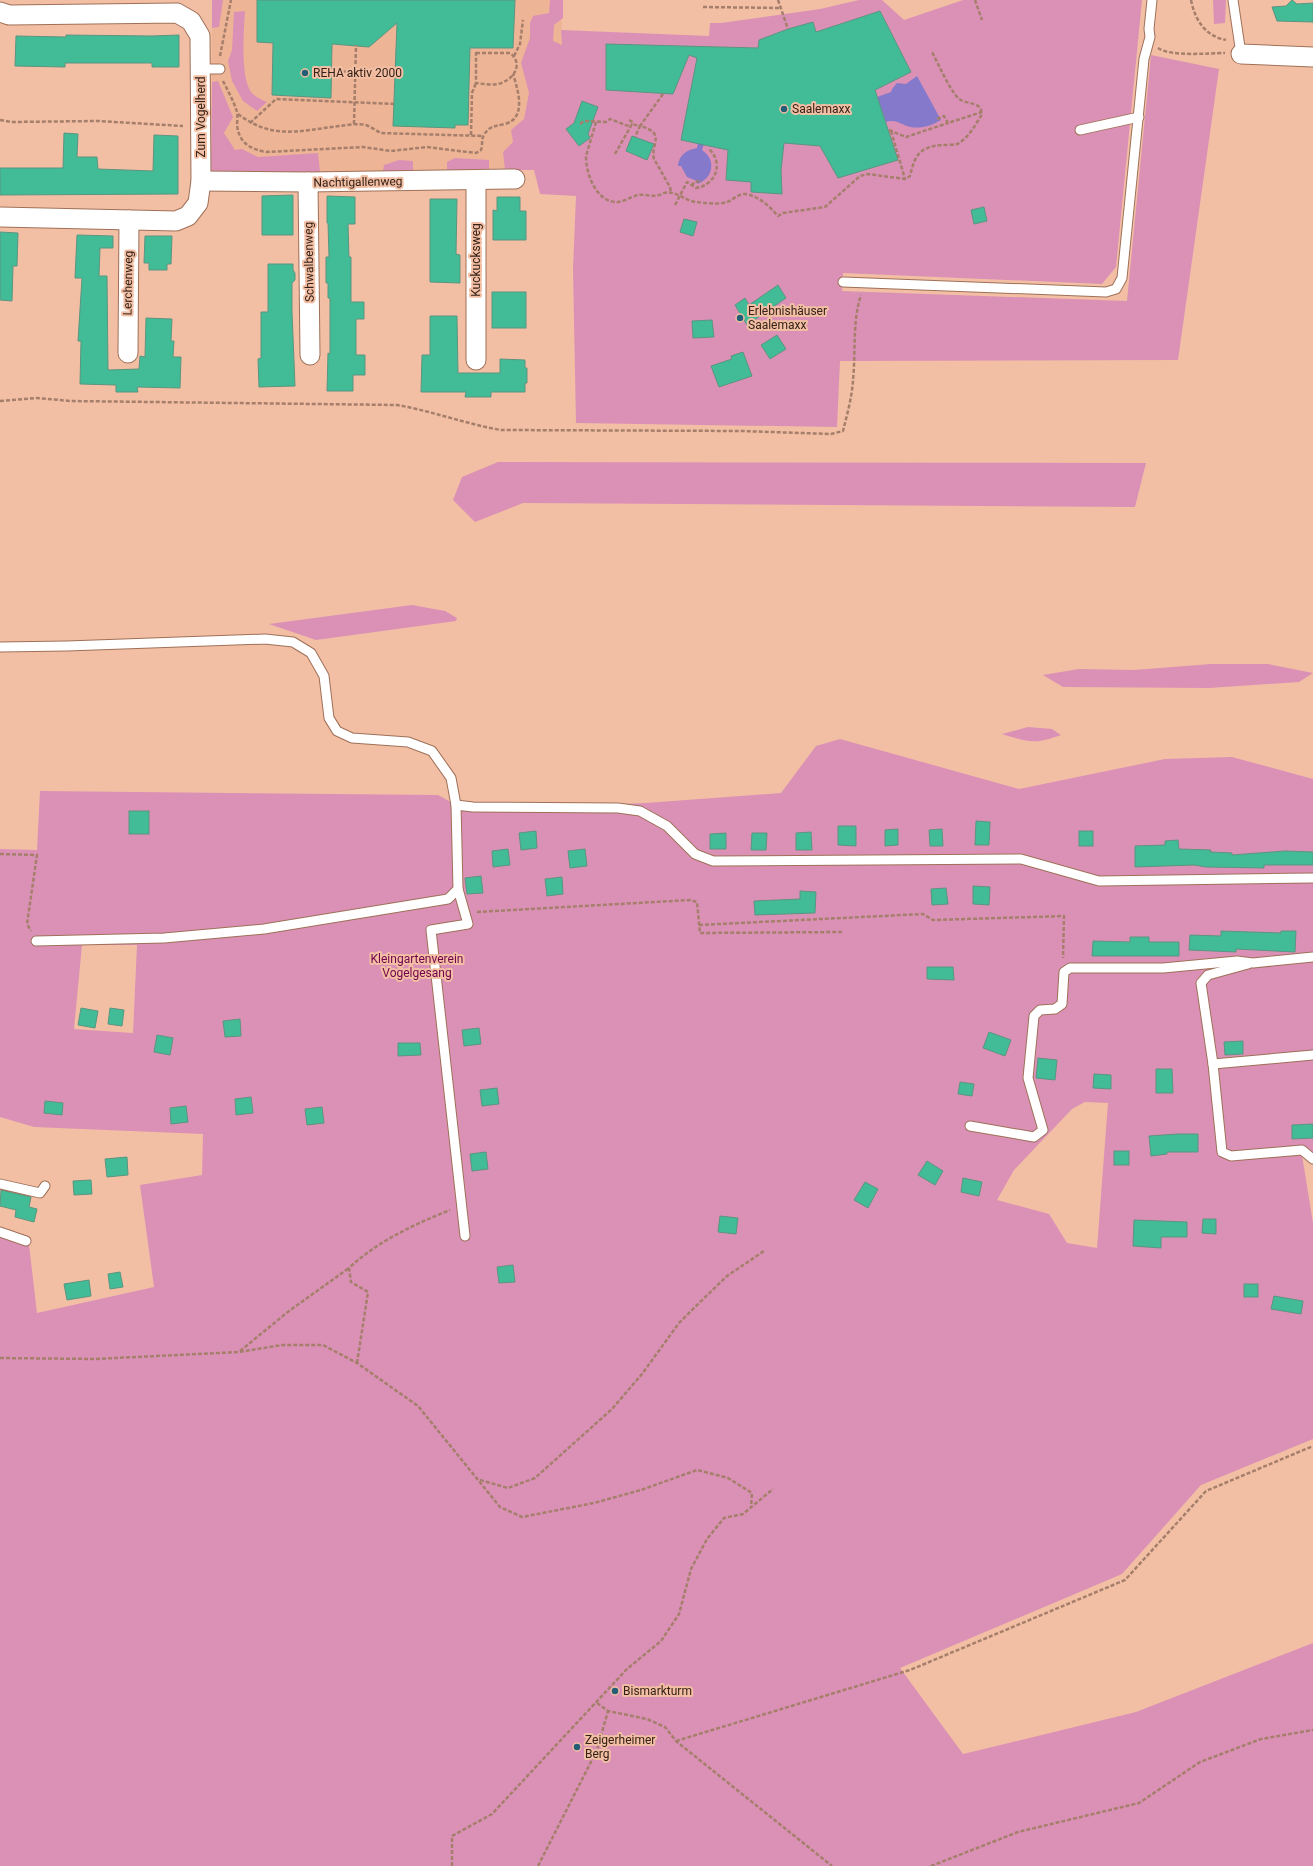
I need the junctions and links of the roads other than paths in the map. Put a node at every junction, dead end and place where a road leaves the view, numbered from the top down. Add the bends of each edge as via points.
1 (1152, 0) edge
2 (1233, 0) edge
3 (134, 6) edge
4 (0, 12) edge
5 (1241, 54) joint
6 (1313, 57) edge
7 (201, 69) junction
8 (220, 69) dead end
9 (1139, 117) junction
10 (1080, 130) dead end
11 (515, 179) dead end
12 (476, 180) junction
13 (201, 181) junction
14 (308, 182) junction
15 (0, 217) edge
16 (129, 220) junction
17 (843, 282) dead end
18 (314, 346) dead end
19 (130, 348) dead end
20 (476, 360) dead end
21 (0, 647) edge
22 (456, 805) junction
23 (1313, 878) edge
24 (458, 889) junction
25 (36, 941) road end
26 (1313, 957) edge
27 (1253, 963) junction
28 (1313, 1055) edge
29 (1213, 1064) junction
30 (970, 1126) dead end
31 (1313, 1158) edge
32 (0, 1184) edge
33 (45, 1186) dead end
34 (0, 1232) edge
35 (465, 1236) dead end
36 (26, 1241) dead end

1 - 9 lane via 1150,37 1144,59
2 - 5 lane
3 - 4 street, Zum Vogelherd via 9,15
3 - 7 street, Zum Vogelherd via 177,13 191,21 200,36
5 - 6 street
7 - 8 lane
7 - 13 street, Zum Vogelherd
9 - 10 lane
9 - 17 lane via 1122,278 1116,289 1106,292
11 - 12 street, Nachtigallenweg
12 - 14 street, Nachtigallenweg
12 - 20 street, Kuckucksweg via 482,341
13 - 14 street, Nachtigallenweg
13 - 16 street, Zum Vogelherd via 198,203 188,216 176,222
14 - 18 street, Schwalbenweg
15 - 16 street, Zum Vogelherd
16 - 19 street, Lerchenweg
21 - 22 lane via 266,639 293,642 311,653 324,676 330,718 337,732 352,738 408,742 432,751 451,778
22 - 23 lane via 474,808 618,808 640,811 667,826 696,854 713,861 1021,859 1099,881
22 - 24 lane
24 - 25 lane via 448,899 264,929 164,938
24 - 35 lane via 468,924 431,930
26 - 27 lane
27 - 29 lane via 1208,975 1201,983
27 - 30 lane via 1237,961 1163,968 1070,968 1064,972 1062,1004 1055,1009 1040,1010 1034,1016 1028,1078 1043,1130 1034,1137
28 - 29 lane
29 - 31 lane via 1222,1152 1231,1156 1302,1150
32 - 33 lane via 40,1193
34 - 36 lane

